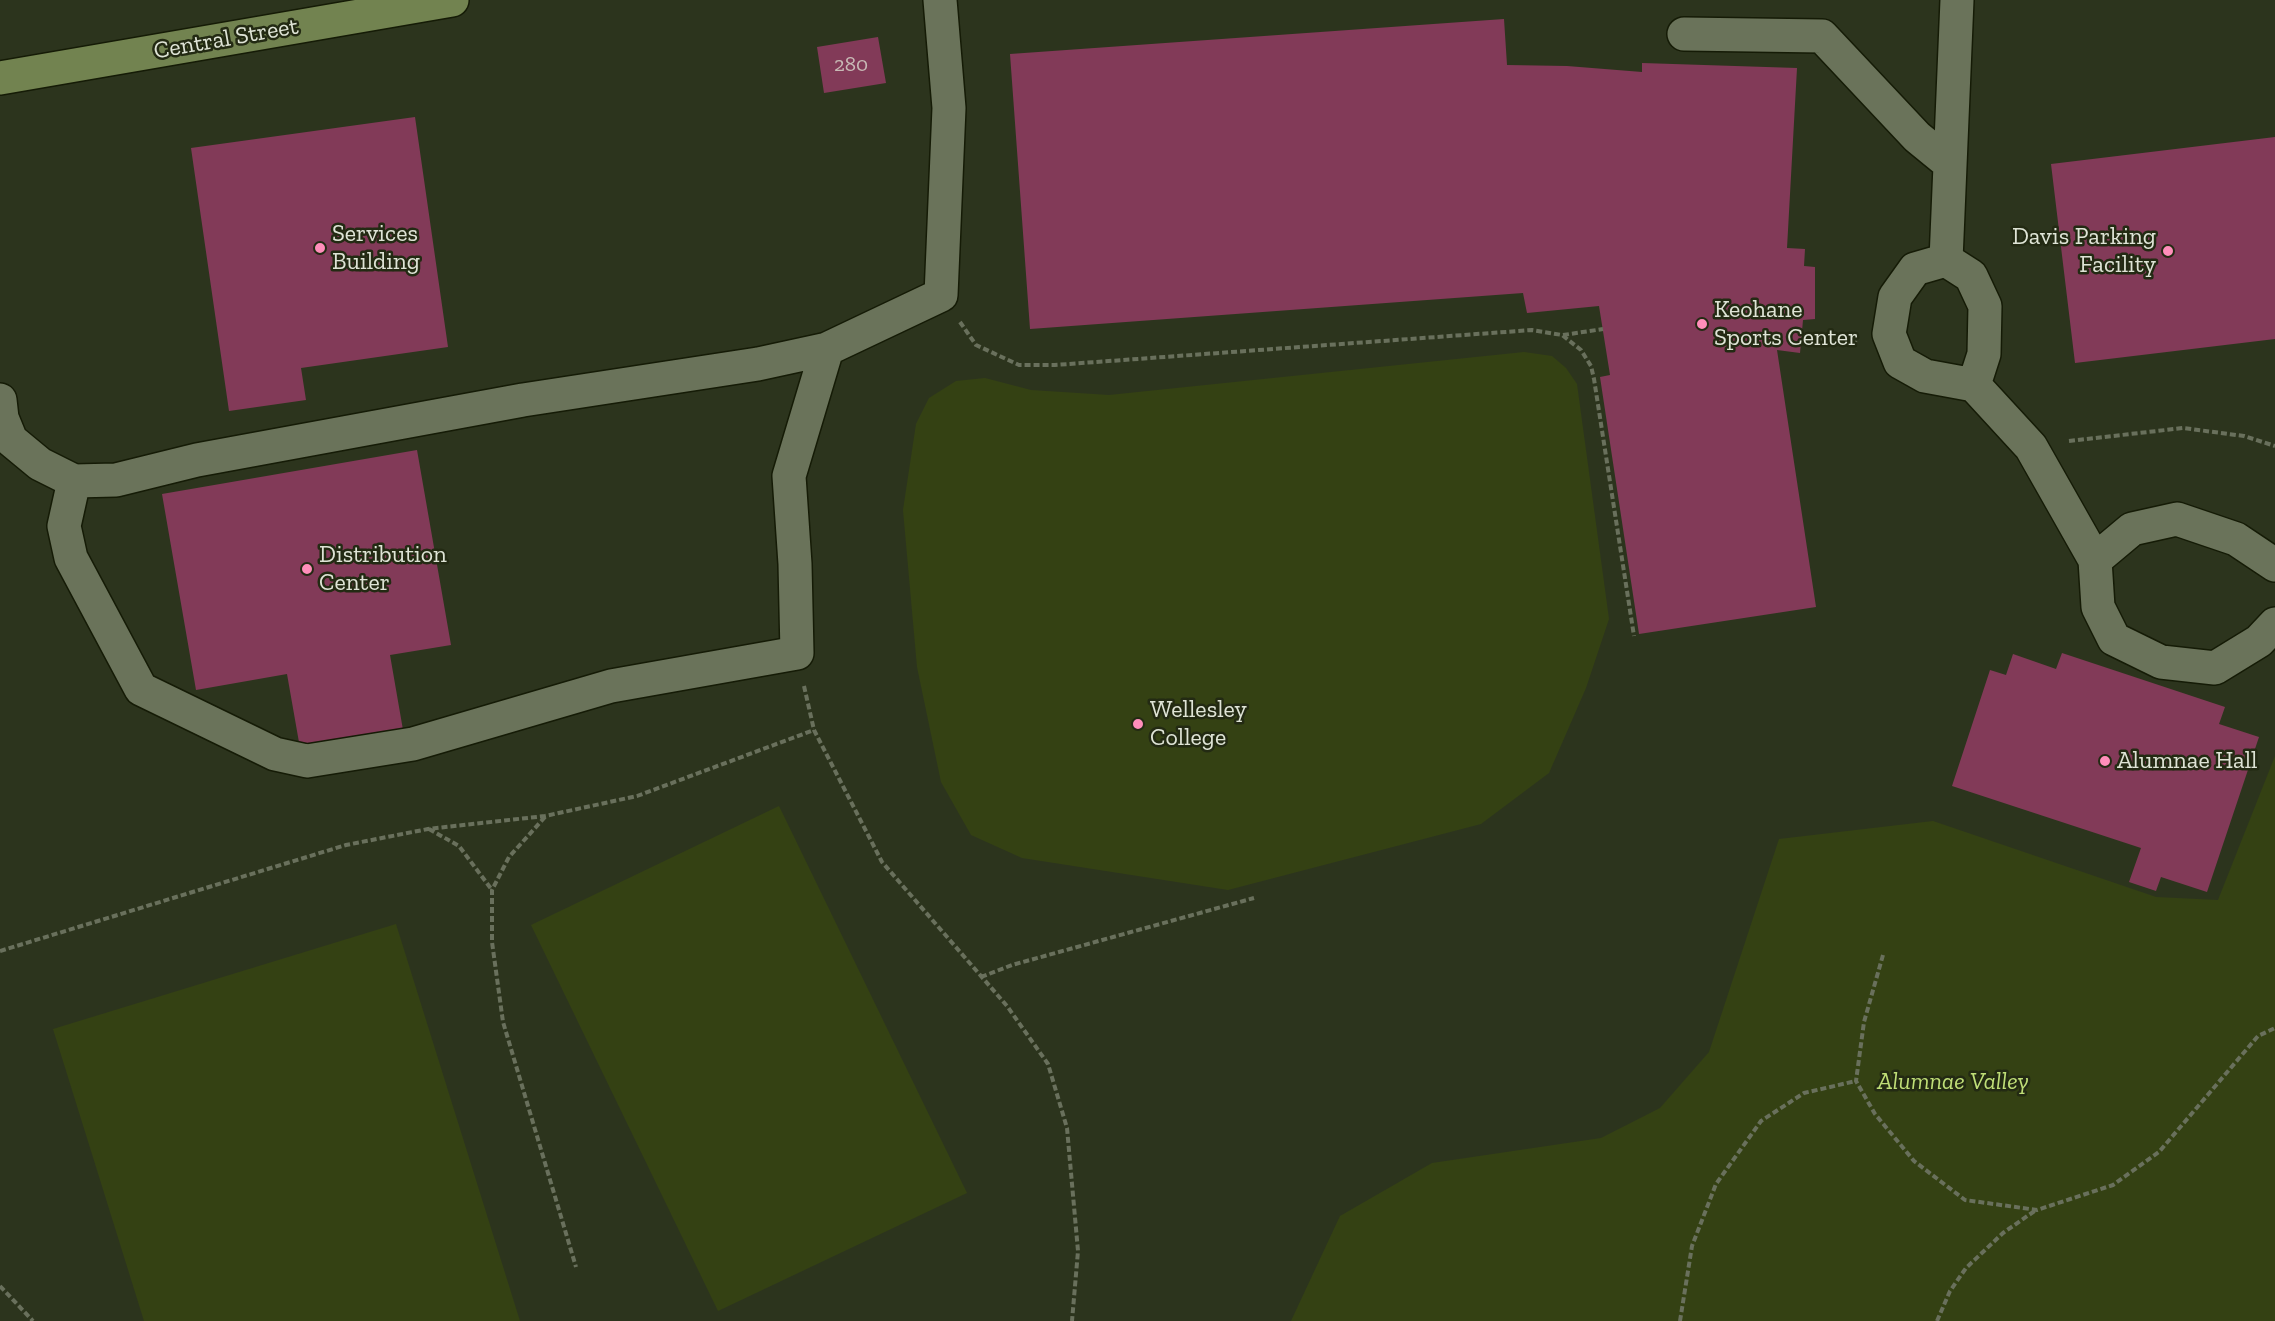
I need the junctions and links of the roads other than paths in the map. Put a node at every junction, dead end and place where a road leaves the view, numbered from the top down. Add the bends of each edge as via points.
1 (452, 0) edge
2 (940, 0) edge
3 (1957, 0) edge
4 (1684, 34) dead end
5 (0, 78) edge
6 (1950, 164) junction
7 (1946, 260) junction
8 (827, 349) junction
9 (1974, 385) junction
10 (0, 400) edge
11 (74, 481) junction
12 (2095, 560) junction
13 (2275, 565) edge
14 (2275, 624) edge

1 - 5 main road, Central Street
2 - 8 lane via 949,108 941,295
3 - 6 lane
4 - 6 lane via 1821,36 1917,137
6 - 7 lane
7 - 9 lane via 1971,276 1985,306 1984,354
7 - 9 lane via 1915,269 1895,297 1889,334 1900,362 1925,376
8 - 11 lane via 758,364 523,400 209,458 116,480
8 - 11 lane via 789,476 797,653 611,686 413,744 307,761 275,754 141,689 71,558 64,526
9 - 12 lane via 2031,447
10 - 11 lane via 11,440 40,464
12 - 13 lane via 2132,529 2178,519 2236,539
12 - 14 lane via 2098,608 2114,639 2161,662 2216,668 2259,641

